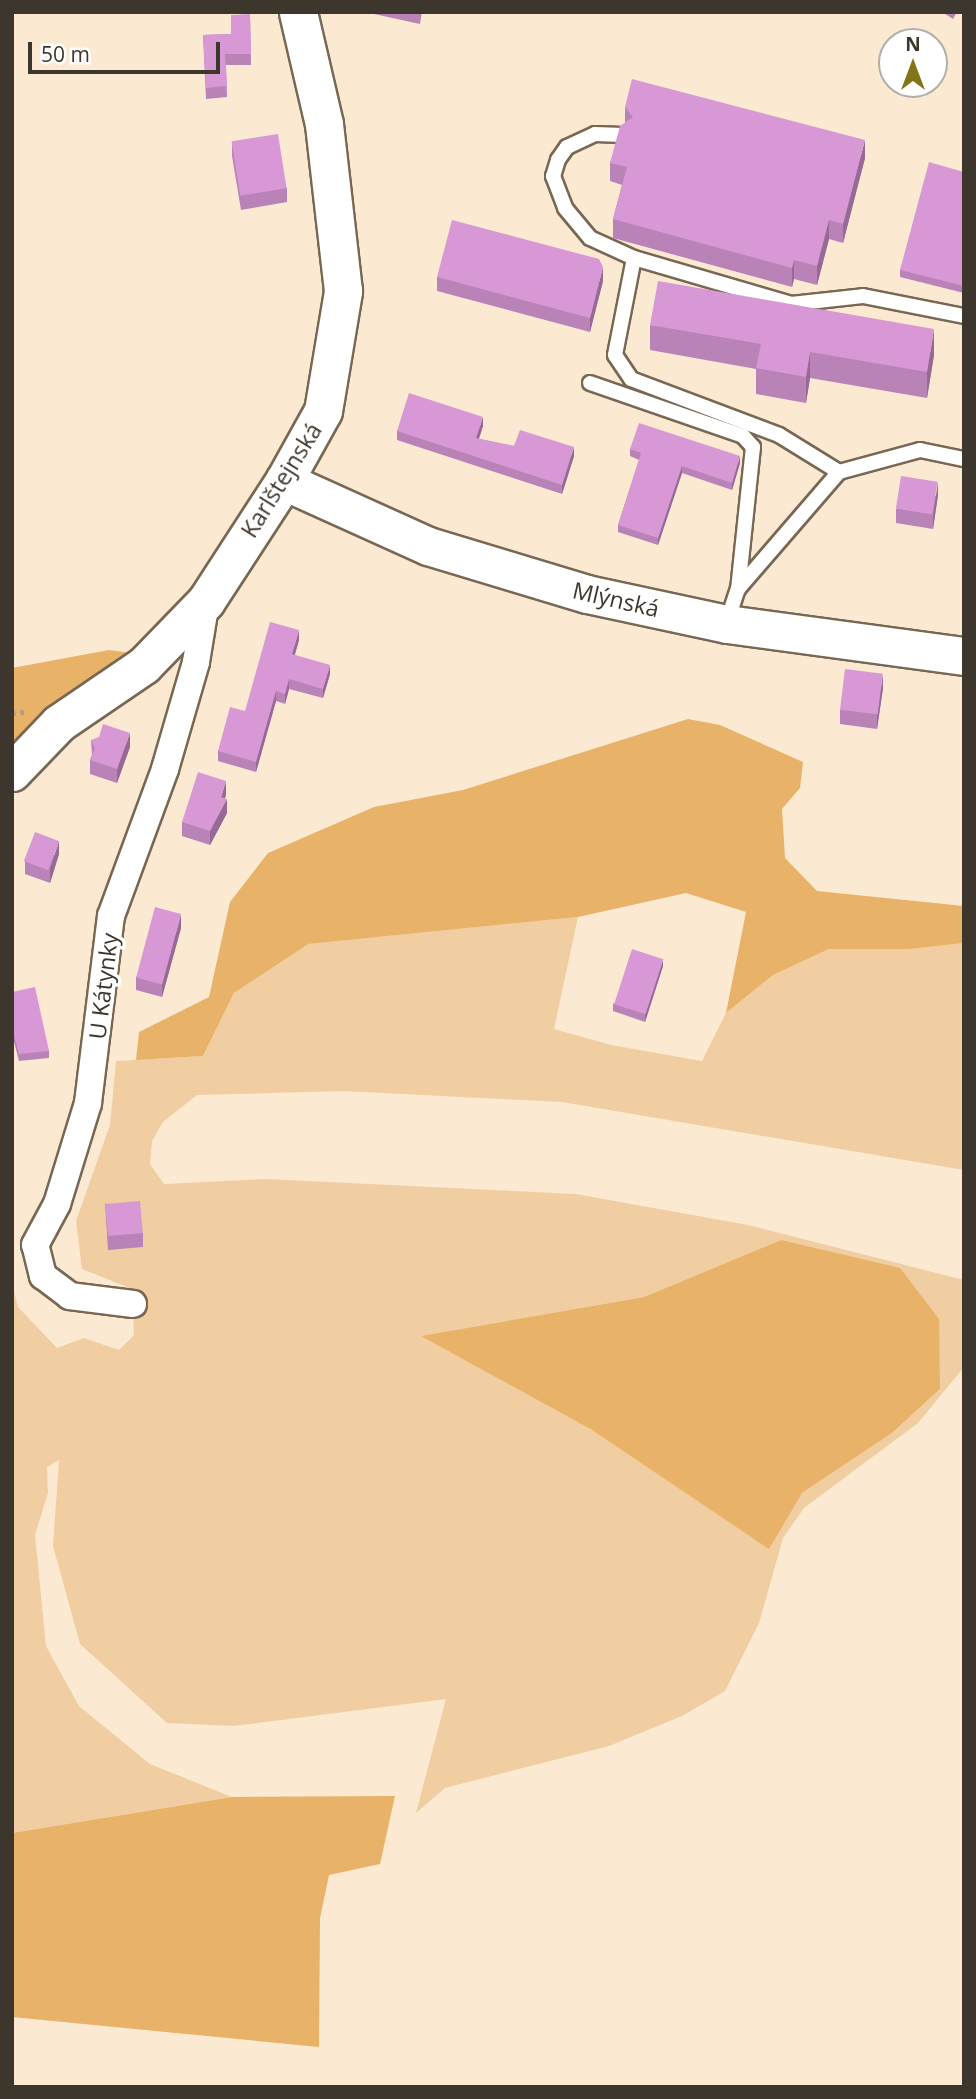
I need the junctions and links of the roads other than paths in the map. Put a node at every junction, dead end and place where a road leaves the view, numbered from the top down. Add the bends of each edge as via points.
1 (298, 12) edge
2 (622, 135) edge
3 (634, 258) junction
4 (964, 316) edge
5 (590, 383) dead end
6 (964, 459) edge
7 (839, 472) junction
8 (284, 481) junction
9 (738, 589) junction
10 (205, 601) junction
11 (727, 624) junction
12 (964, 656) edge
13 (12, 772) edge
14 (133, 1304) dead end

1 - 8 main road, Karlštejnská via 324,124 343,291 323,411
2 - 3 lane via 595,134 567,147 553,176 565,208 590,238
3 - 4 lane via 791,304 863,296
3 - 7 lane via 615,355 631,379 779,435
5 - 9 lane via 743,436 753,447
6 - 7 lane via 920,450
7 - 9 lane
8 - 10 main road, Karlštejnská
8 - 11 main road, Mlýnská via 429,546 587,594
9 - 11 lane
10 - 13 main road, Karlštejnská via 144,666 59,723
10 - 14 street, U Kátynky via 196,663 165,769 111,916 88,1103 57,1204 35,1245 43,1276 70,1296
11 - 12 main road, Mlýnská

